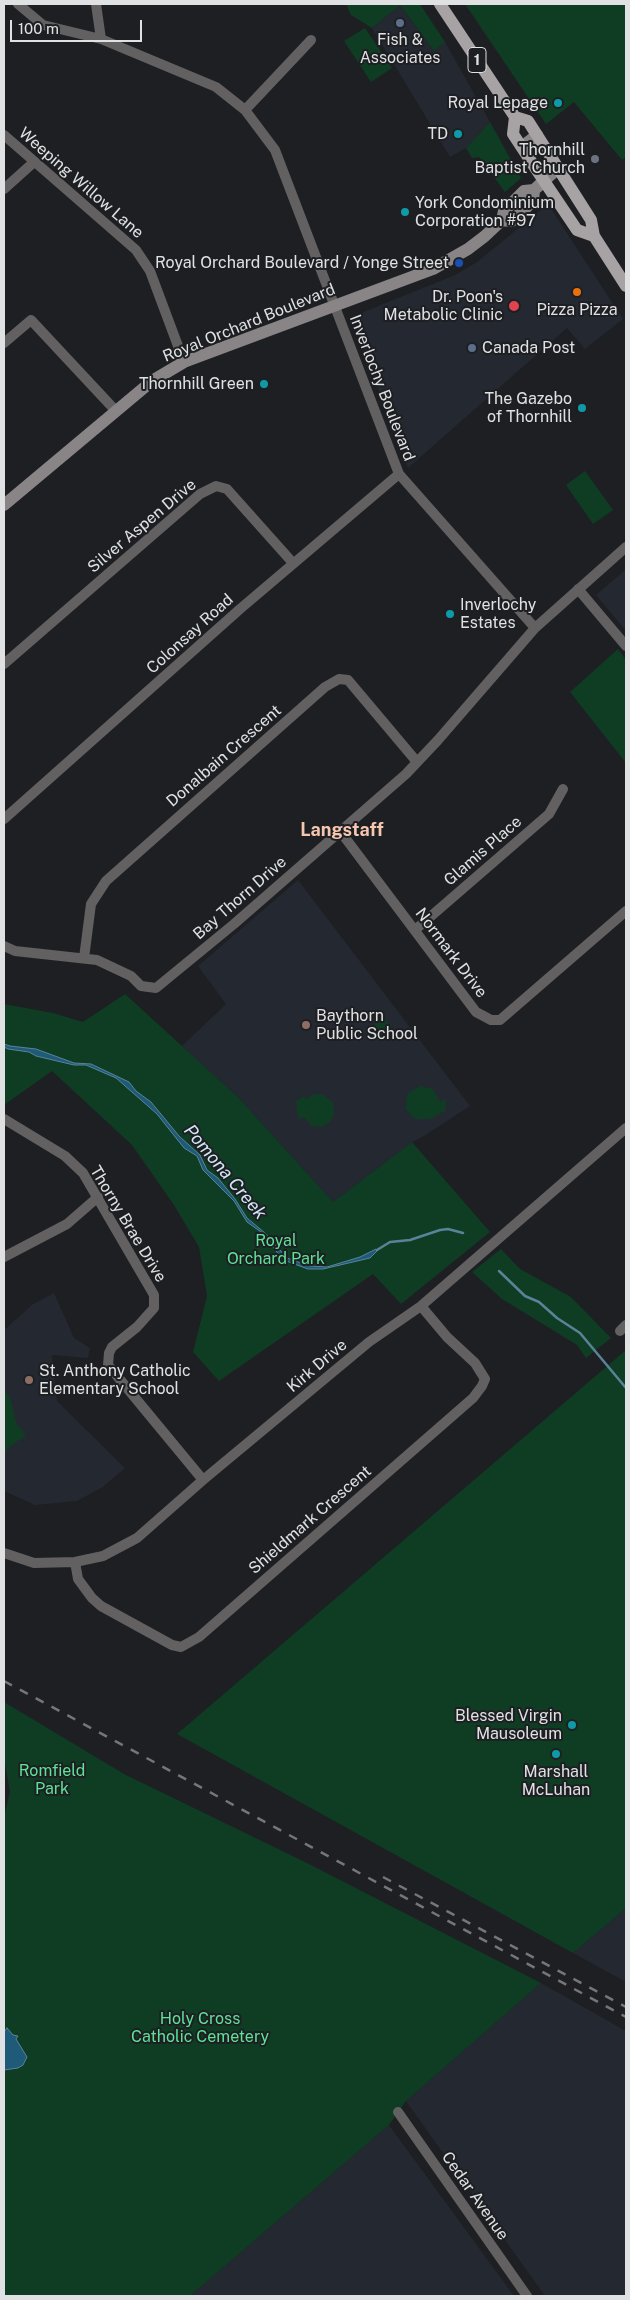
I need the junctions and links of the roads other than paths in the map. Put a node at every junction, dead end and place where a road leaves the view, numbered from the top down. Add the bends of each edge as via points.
1 (18, 4) edge
2 (96, 4) edge
3 (440, 4) edge
4 (101, 39) junction
5 (310, 40) dead end
6 (245, 110) junction
7 (515, 117) junction
8 (4, 135) edge
9 (537, 135) junction
10 (522, 147) junction
11 (34, 162) junction
12 (558, 168) junction
13 (544, 180) junction
14 (4, 189) edge
15 (594, 236) junction
16 (626, 286) edge
17 (335, 306) junction
18 (4, 343) edge
19 (184, 362) junction
20 (115, 410) junction
21 (399, 474) junction
22 (4, 505) edge
23 (626, 547) edge
24 (293, 563) junction
25 (578, 589) junction
26 (535, 628) junction
27 (626, 646) edge
28 (4, 664) edge
29 (417, 762) junction
30 (562, 789) dead end
31 (4, 819) edge
32 (340, 831) junction
33 (626, 911) edge
34 (415, 930) junction
35 (4, 946) edge
36 (84, 958) junction
37 (4, 1119) edge
38 (626, 1128) edge
39 (98, 1197) junction
40 (4, 1257) edge
41 (421, 1306) junction
42 (203, 1480) junction
43 (4, 1553) edge
44 (75, 1562) junction
45 (398, 2112) dead end
46 (527, 2296) edge

1 - 4 street, Inverlochy Boulevard via 43,25
2 - 4 street
3 - 7 main road, 1
4 - 6 street, Inverlochy Boulevard via 216,87
5 - 6 street
6 - 17 street, Inverlochy Boulevard via 275,150
7 - 9 main road, 1 via 528,121
7 - 10 main road, 1 via 513,134
8 - 11 street, Weeping Willow Lane
9 - 10 street
9 - 12 main road, 1
10 - 13 main road, 1
11 - 14 street
11 - 19 street, Weeping Willow Lane via 136,250 150,271
12 - 13 street, Royal Orchard Boulevard
12 - 15 main road, 1 via 591,220
13 - 15 main road, 1 via 577,230
13 - 17 street, Royal Orchard Boulevard via 534,190 533,201 512,220 502,220 468,249 433,269
15 - 16 main road, 1
17 - 19 street, Royal Orchard Boulevard
17 - 21 street, Inverlochy Boulevard
18 - 20 street via 31,320
19 - 20 street, Royal Orchard Boulevard via 152,381
20 - 22 street, Royal Orchard Boulevard
21 - 24 street, Colonsay Road
21 - 26 street, Inverlochy Boulevard
23 - 25 street, Bay Thorn Drive
24 - 28 street, Silver Aspen Drive via 227,489 216,486 200,494
24 - 31 street, Colonsay Road
25 - 26 street, Bay Thorn Drive
25 - 27 street
26 - 29 street, Bay Thorn Drive
29 - 32 street, Bay Thorn Drive
29 - 36 street, Donalbain Crescent via 348,680 339,679 325,687 106,881 91,904
30 - 34 street, Glamis Place via 549,814
32 - 34 street, Normark Drive
32 - 36 street, Bay Thorn Drive via 156,988 141,986 118,969
33 - 34 street, Normark Drive via 500,1020 491,1020 476,1012
35 - 36 street, Bay Thorn Drive via 15,951
37 - 39 street, Thorny Brae Drive via 65,1156 83,1173
38 - 41 street, Kirk Drive
39 - 40 street via 67,1224
39 - 42 street, Thorny Brae Drive via 154,1295 155,1303 150,1314 112,1347 108,1365
41 - 42 street, Kirk Drive via 369,1342
41 - 44 street, Shieldmark Crescent via 482,1372 485,1379 482,1386 473,1398 199,1637 181,1647 172,1645 101,1606 78,1579
42 - 44 street, Kirk Drive via 137,1538 103,1556
43 - 44 street, Kirk Drive via 34,1563
45 - 46 street, Cedar Avenue

